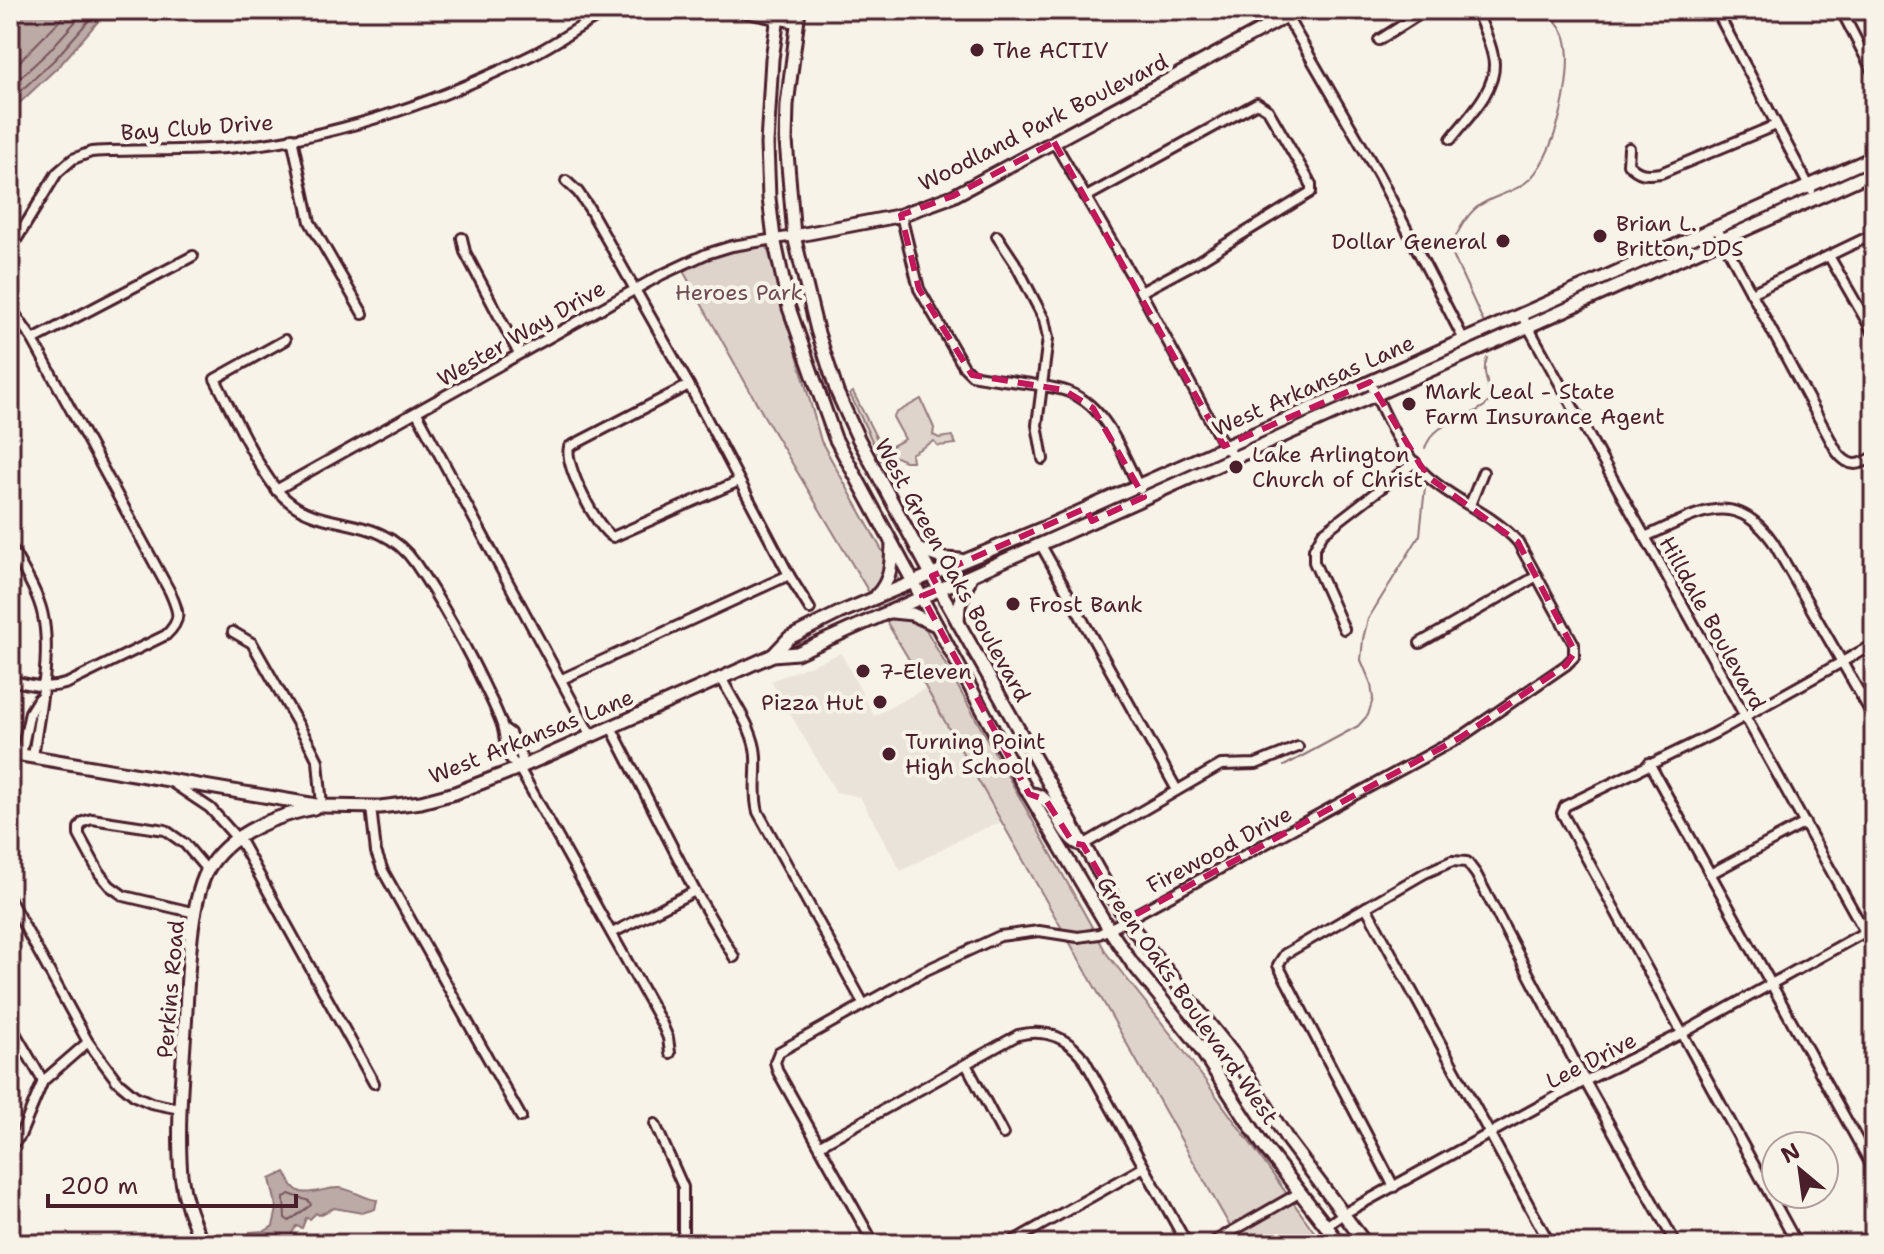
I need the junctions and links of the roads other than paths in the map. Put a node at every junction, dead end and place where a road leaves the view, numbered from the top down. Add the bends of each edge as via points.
1 (610, 10) edge
2 (732, 10) edge
3 (799, 10) edge
4 (1426, 10) edge
5 (1476, 10) edge
6 (1716, 10) edge
7 (1841, 10) edge
8 (1289, 12) edge
9 (778, 14) edge
10 (796, 23) junction
11 (1379, 40) dead end
12 (1874, 74) edge
13 (1776, 125) junction
14 (292, 138) junction
15 (1451, 139) dead end
16 (1054, 142) junction
17 (1629, 148) dead end
18 (1874, 157) edge
19 (1874, 172) edge
20 (566, 181) dead end
21 (1809, 186) junction
22 (1088, 196) junction
23 (1815, 198) junction
24 (901, 215) junction
25 (1716, 227) junction
26 (1874, 234) edge
27 (794, 236) junction
28 (997, 236) dead end
29 (462, 238) dead end
30 (774, 238) junction
31 (1722, 240) junction
32 (10, 250) edge
33 (193, 256) dead end
34 (1829, 256) junction
35 (635, 289) junction
36 (1141, 292) junction
37 (1751, 293) junction
38 (10, 307) edge
39 (363, 314) dead end
40 (1521, 314) junction
41 (1528, 326) junction
42 (1874, 334) edge
43 (33, 340) junction
44 (285, 340) dead end
45 (1464, 340) junction
46 (519, 354) junction
47 (1370, 382) junction
48 (689, 385) junction
49 (1041, 387) junction
50 (837, 392) junction
51 (1375, 394) junction
52 (818, 396) junction
53 (417, 413) junction
54 (1224, 446) junction
55 (1235, 457) junction
56 (1874, 457) edge
57 (1043, 459) dead end
58 (1415, 462) junction
59 (1483, 472) dead end
60 (739, 481) junction
61 (1138, 485) junction
62 (276, 490) junction
63 (1144, 497) junction
64 (1470, 505) junction
65 (1086, 508) junction
66 (1092, 521) junction
67 (1645, 537) junction
68 (892, 544) junction
69 (1041, 545) junction
70 (10, 546) edge
71 (917, 549) junction
72 (965, 560) junction
73 (789, 575) junction
74 (932, 576) junction
75 (971, 576) junction
76 (1537, 576) junction
77 (914, 582) junction
78 (939, 589) junction
79 (922, 596) junction
80 (874, 598) junction
81 (810, 609) dead end
82 (883, 614) junction
83 (958, 622) junction
84 (938, 627) junction
85 (1344, 629) dead end
86 (233, 632) dead end
87 (1420, 643) dead end
88 (1874, 644) edge
89 (773, 655) junction
90 (1841, 662) junction
91 (721, 677) junction
92 (562, 679) junction
93 (10, 680) edge
94 (41, 691) junction
95 (1744, 716) junction
96 (1874, 718) edge
97 (611, 727) junction
98 (591, 736) junction
99 (1298, 747) dead end
100 (21, 755) edge
101 (1649, 763) junction
102 (519, 768) junction
103 (170, 781) junction
104 (1177, 790) junction
105 (1029, 794) junction
106 (322, 806) junction
107 (371, 807) junction
108 (1805, 823) junction
109 (238, 839) junction
110 (1083, 845) junction
111 (207, 870) junction
112 (1710, 874) junction
113 (695, 891) junction
114 (10, 900) edge
115 (1366, 907) junction
116 (196, 913) junction
117 (1126, 920) junction
118 (1874, 927) edge
119 (1109, 929) junction
120 (1865, 932) junction
121 (612, 933) junction
122 (1874, 948) edge
123 (734, 957) dead end
124 (1771, 983) junction
125 (863, 1003) junction
126 (10, 1024) edge
127 (1681, 1034) junction
128 (88, 1042) junction
129 (670, 1053) dead end
130 (966, 1064) junction
131 (43, 1081) junction
132 (1585, 1081) junction
133 (374, 1083) dead end
134 (180, 1109) junction
135 (521, 1117) dead end
136 (655, 1124) dead end
137 (1003, 1134) dead end
138 (1489, 1134) junction
139 (820, 1145) junction
140 (10, 1147) edge
141 (1144, 1167) junction
142 (1874, 1170) edge
143 (1394, 1187) junction
144 (1299, 1193) junction
145 (1343, 1214) junction
146 (1326, 1226) junction
147 (203, 1244) edge
148 (683, 1244) edge
149 (874, 1244) edge
150 (1008, 1244) edge
151 (1187, 1244) edge
152 (1210, 1244) edge
153 (1340, 1244) edge
154 (1366, 1244) edge
155 (1550, 1244) edge
156 (1676, 1244) edge
157 (1797, 1244) edge

1 - 14 street, Bay Club Drive via 441,97 377,119
2 - 9 street
3 - 10 main road, West Green Oaks Boulevard
4 - 11 street
5 - 15 street via 1492,54 1493,75
6 - 13 street
7 - 12 street
8 - 16 main road, Woodland Park Boulevard
8 - 45 street
9 - 10 street
9 - 30 main road, Green Oaks Boulevard West via 767,144
10 - 27 main road, West Green Oaks Boulevard via 786,141
13 - 17 street via 1661,173 1635,171 1628,164
13 - 21 street
14 - 32 street, Bay Club Drive via 237,147 91,152 73,159 57,173
14 - 39 street via 310,222
16 - 22 street
16 - 24 main road, Woodland Park Boulevard via 953,196
18 - 21 main road, West Arkansas Lane
19 - 23 main road, West Arkansas Lane
20 - 35 street via 589,208
21 - 23 street
21 - 25 main road, West Arkansas Lane
22 - 36 street
22 - 36 street via 1257,103 1268,110 1311,184 1311,192
23 - 31 main road, West Arkansas Lane
24 - 27 main road, Woodland Park Boulevard
24 - 49 street via 919,289 964,367 972,375
25 - 31 street
25 - 40 main road, West Arkansas Lane
26 - 34 street
27 - 30 street, Wester Way Drive
27 - 50 main road, West Green Oaks Boulevard
28 - 49 street via 1044,319 1048,338
29 - 46 street
30 - 35 street, Wester Way Drive via 706,254
30 - 52 main road, Green Oaks Boulevard West via 789,308
31 - 37 street
31 - 41 main road, West Arkansas Lane
33 - 43 street
34 - 37 street
34 - 42 street
35 - 46 street, Wester Way Drive
35 - 48 street
36 - 54 street
37 - 56 street via 1837,452 1851,465
38 - 43 street
40 - 41 street, Hilldale Boulevard
40 - 45 main road, West Arkansas Lane
41 - 51 main road, West Arkansas Lane
41 - 67 street, Hilldale Boulevard
43 - 94 street via 170,592 177,614 166,635
44 - 62 street via 215,379
45 - 47 main road, West Arkansas Lane
46 - 53 street, Wester Way Drive
47 - 51 street
47 - 54 main road, West Arkansas Lane
48 - 60 street
48 - 60 street via 567,449 582,492 613,537
49 - 57 street via 1037,425
49 - 61 street via 1064,390 1093,408
50 - 52 main road
50 - 71 main road, West Green Oaks Boulevard
51 - 55 main road, West Arkansas Lane
51 - 58 street
52 - 68 main road, Green Oaks Boulevard West via 851,473
53 - 62 street, Wester Way Drive
53 - 92 street
54 - 55 street
54 - 61 main road, West Arkansas Lane
55 - 63 main road, West Arkansas Lane
58 - 64 street
58 - 85 street via 1323,533 1314,549 1314,562
59 - 64 street
60 - 73 street
61 - 63 street
61 - 65 main road, West Arkansas Lane
62 - 102 street via 305,511 369,528 415,562 510,733 522,758
63 - 66 main road, West Arkansas Lane
64 - 76 street via 1506,528
65 - 66 main road
65 - 72 main road, West Arkansas Lane
66 - 69 main road, West Arkansas Lane
67 - 90 street via 1714,509 1751,516 1773,542
67 - 95 street, Hilldale Boulevard
68 - 77 main road, Green Oaks Boulevard West
68 - 80 main road via 889,578
69 - 75 main road, West Arkansas Lane
69 - 104 street
70 - 94 street via 45,624
71 - 72 main road
71 - 74 main road, West Green Oaks Boulevard
72 - 74 main road, West Arkansas Lane
73 - 81 street
73 - 92 street
74 - 77 main road, West Arkansas Lane
74 - 78 main road, West Green Oaks Boulevard
75 - 78 main road, West Arkansas Lane
75 - 83 main road
76 - 87 street
76 - 117 street, Firewood Drive via 1574,644 1574,657 1566,665 1461,737
77 - 79 main road, Green Oaks Boulevard West
77 - 80 main road, West Arkansas Lane
78 - 79 main road, West Arkansas Lane
78 - 83 main road, West Green Oaks Boulevard
79 - 82 main road, West Arkansas Lane
79 - 84 main road, Green Oaks Boulevard West
80 - 89 main road, West Arkansas Lane via 789,638
82 - 84 main road via 912,614
82 - 89 main road, West Arkansas Lane via 797,653
83 - 110 main road, West Green Oaks Boulevard
84 - 105 main road, Green Oaks Boulevard West
86 - 106 street via 252,643 311,747 318,761
88 - 90 street
89 - 91 main road, West Arkansas Lane
90 - 95 street
90 - 96 street
91 - 97 main road, West Arkansas Lane
91 - 125 street via 755,746 753,796 758,812
92 - 98 street
93 - 94 street
94 - 100 street
95 - 101 street
95 - 108 street, Hilldale Boulevard
97 - 98 main road, West Arkansas Lane
97 - 113 street
98 - 102 main road, West Arkansas Lane
99 - 104 street via 1256,764 1221,765
100 - 103 main road, West Arkansas Lane
101 - 112 street
101 - 127 street via 1565,806 1563,817
102 - 107 main road, West Arkansas Lane via 421,802
102 - 121 street
103 - 106 main road, West Arkansas Lane
103 - 109 street via 210,808
104 - 110 street
105 - 110 main road via 1046,800 1073,843
105 - 119 main road, Green Oaks Boulevard West
106 - 107 main road, West Arkansas Lane
106 - 109 main road, Perkins Road via 290,813
107 - 135 street via 383,871
108 - 112 street
108 - 120 street, Hilldale Boulevard
109 - 111 main road, Perkins Road
109 - 133 street
110 - 117 main road, West Green Oaks Boulevard
111 - 116 main road, Perkins Road
111 - 116 street via 165,830 92,819 79,828 110,886 124,896
112 - 124 street
113 - 121 street
113 - 123 street
114 - 128 street
115 - 132 street via 1425,873 1458,861 1469,863
115 - 138 street
115 - 143 street via 1297,946 1279,961 1280,973
116 - 134 main road, Perkins Road
117 - 119 street, Firewood Drive
117 - 145 main road, West Green Oaks Boulevard via 1235,1056
118 - 120 street, Lee Drive
119 - 125 street, Firewood Drive via 1078,937 1039,931 1000,936
119 - 144 main road, Green Oaks Boulevard West via 1194,1039
120 - 122 street, Hilldale Boulevard
120 - 124 street, Lee Drive
121 - 129 street via 662,1024
124 - 127 street, Lee Drive
124 - 142 street
125 - 139 street, Firewood Drive via 779,1052 775,1062
126 - 131 street
127 - 132 street, Lee Drive
127 - 157 street
128 - 131 street
128 - 134 street via 135,1096
130 - 137 street
130 - 139 street
130 - 141 street via 1018,1035 1047,1032 1063,1039 1084,1059
131 - 140 street via 20,1136
132 - 138 street, Lee Drive
132 - 156 street
134 - 147 main road, Perkins Road via 185,1195
136 - 148 street via 683,1187
138 - 143 street, Lee Drive
138 - 155 street
139 - 149 street
141 - 150 street
141 - 151 street
143 - 145 street, Lee Drive
144 - 146 main road, Green Oaks Boulevard West
144 - 152 street
145 - 146 street, Lee Drive
145 - 154 main road, West Green Oaks Boulevard
146 - 153 main road, Green Oaks Boulevard West

